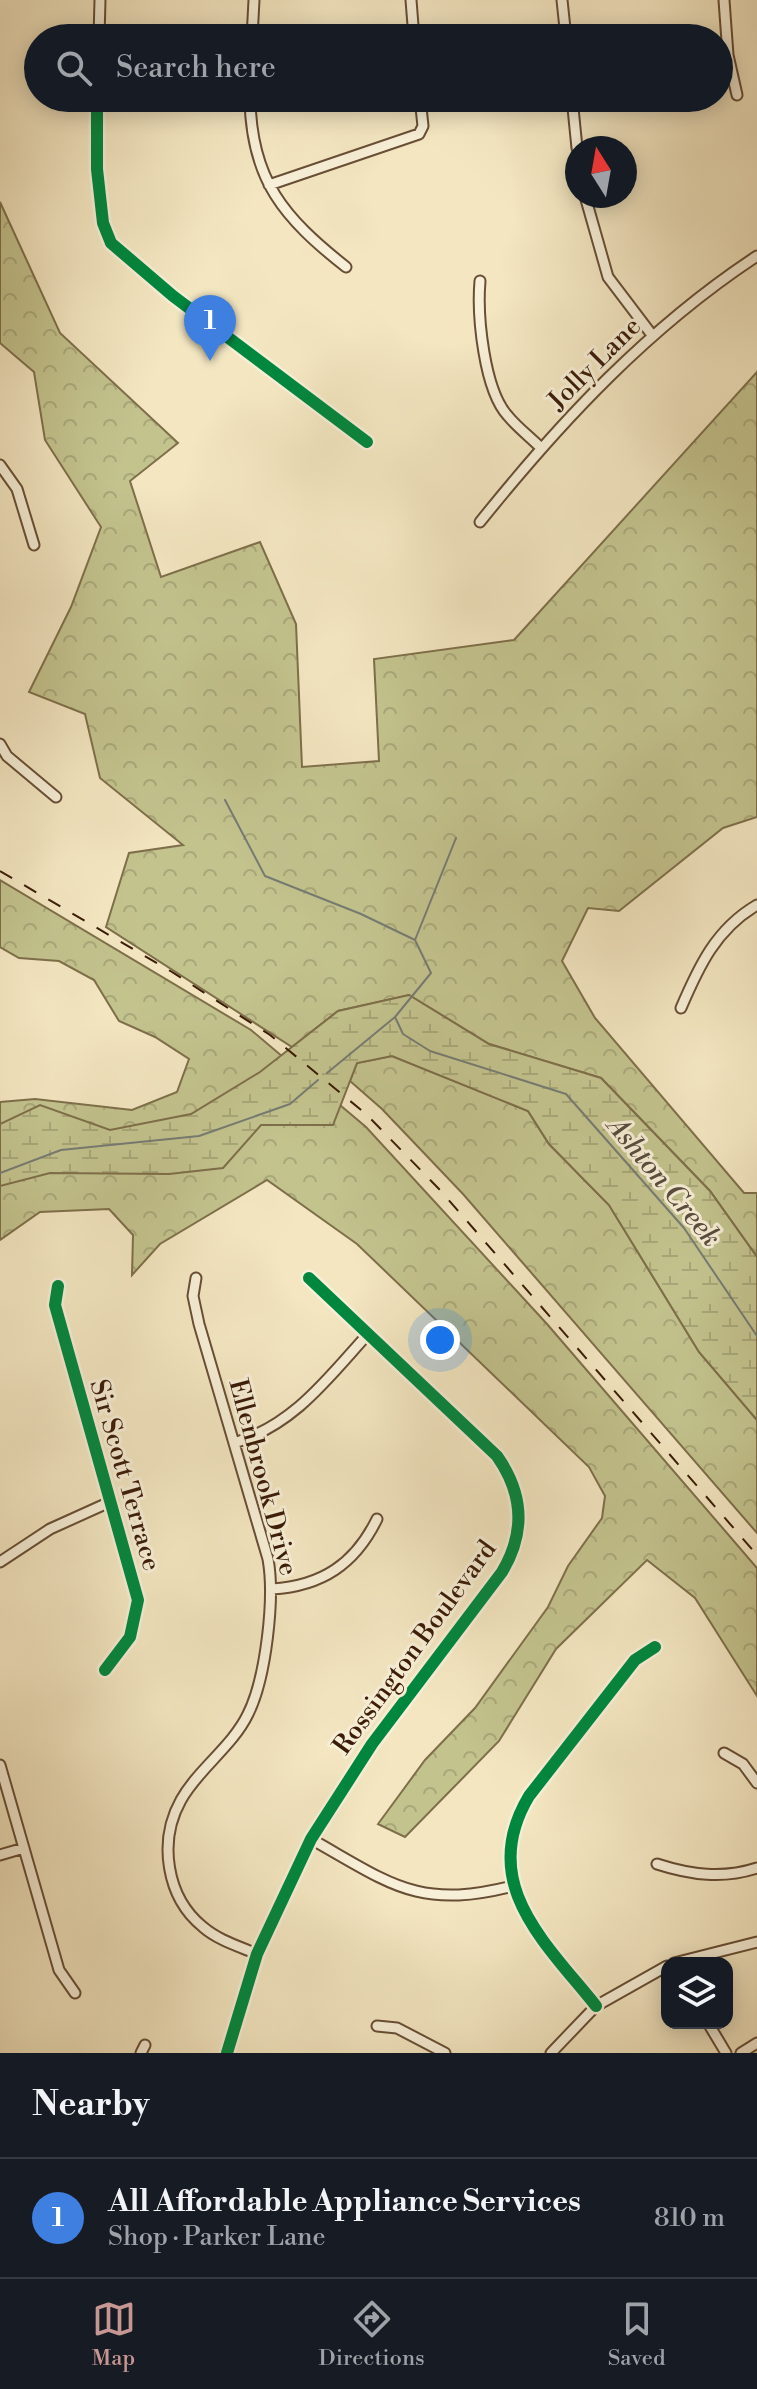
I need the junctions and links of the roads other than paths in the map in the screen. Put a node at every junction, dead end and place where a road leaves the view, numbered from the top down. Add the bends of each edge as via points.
1 (100, 0) edge
2 (254, 0) edge
3 (411, 0) edge
4 (562, 0) edge
5 (724, 0) edge
6 (99, 24) edge
7 (253, 24) edge
8 (413, 24) edge
9 (565, 24) edge
10 (726, 24) edge
11 (733, 77) edge
12 (737, 95) dead end
13 (97, 112) edge
14 (251, 112) edge
15 (422, 112) edge
16 (573, 112) edge
17 (576, 136) edge
18 (269, 185) junction
19 (588, 208) edge
20 (757, 256) edge
21 (346, 267) dead end
22 (480, 281) dead end
23 (652, 335) junction
24 (367, 442) dead end
25 (540, 447) junction
26 (0, 465) edge
27 (480, 522) dead end
28 (34, 545) dead end
29 (0, 744) edge
30 (56, 797) dead end
31 (757, 905) edge
32 (681, 1008) dead end
33 (196, 1278) dead end
34 (309, 1278) dead end
35 (58, 1286) dead end
36 (368, 1334) junction
37 (234, 1443) junction
38 (112, 1501) junction
39 (377, 1519) dead end
40 (0, 1562) edge
41 (272, 1589) junction
42 (655, 1647) dead end
43 (105, 1670) dead end
44 (724, 1753) dead end
45 (0, 1765) edge
46 (757, 1783) edge
47 (311, 1839) junction
48 (24, 1848) junction
49 (0, 1855) edge
50 (657, 1864) dead end
51 (757, 1868) edge
52 (513, 1886) junction
53 (757, 1942) edge
54 (257, 1954) junction
55 (701, 1957) edge
56 (661, 1969) edge
57 (75, 1993) dead end
58 (596, 2006) junction
59 (377, 2026) dead end
60 (712, 2029) edge
61 (757, 2043) edge
62 (227, 2053) edge
63 (445, 2053) edge
64 (551, 2053) edge
65 (726, 2053) edge
66 (741, 2053) edge

1 - 6 street
2 - 7 street
3 - 8 street
4 - 9 street
5 - 10 street
11 - 12 street
13 - 24 street via 97,169 103,223 111,243
14 - 18 street via 252,143
15 - 18 street via 419,134
16 - 17 street
18 - 21 street via 285,210
19 - 23 street via 608,277
20 - 23 street, Jolly Lane
22 - 25 street via 478,309 495,396 506,415
23 - 25 street, Jolly Lane
25 - 27 street, Jolly Lane
26 - 28 street via 17,489
29 - 30 street
31 - 32 street via 724,928 697,968
33 - 37 street, Ellenbrook Drive via 196,1310
34 - 36 street, Rossington Boulevard
35 - 38 street, Sir Scott Terrace via 55,1305
36 - 37 street via 295,1413 266,1432
36 - 47 street, Rossington Boulevard via 497,1456 512,1480 520,1517 502,1572 372,1744
37 - 41 street, Ellenbrook Drive
38 - 40 street via 50,1529
38 - 43 street, Sir Scott Terrace via 134,1578 137,1612 123,1649
39 - 41 street via 359,1550 336,1571 307,1584
41 - 54 street, Ellenbrook Drive via 249,1713 181,1801 168,1851 174,1887 191,1916 217,1937
42 - 52 street via 635,1660 524,1804 511,1843
44 - 46 street via 743,1764
45 - 48 street
47 - 52 street via 398,1886 426,1895 475,1896
47 - 54 street, Rossington Boulevard
48 - 49 street
48 - 57 street via 59,1970
50 - 51 street via 719,1875
52 - 58 street via 532,1925
53 - 55 street
54 - 62 street, Rossington Boulevard
56 - 58 street
58 - 64 street
59 - 63 street via 397,2028
60 - 65 street
61 - 66 street

